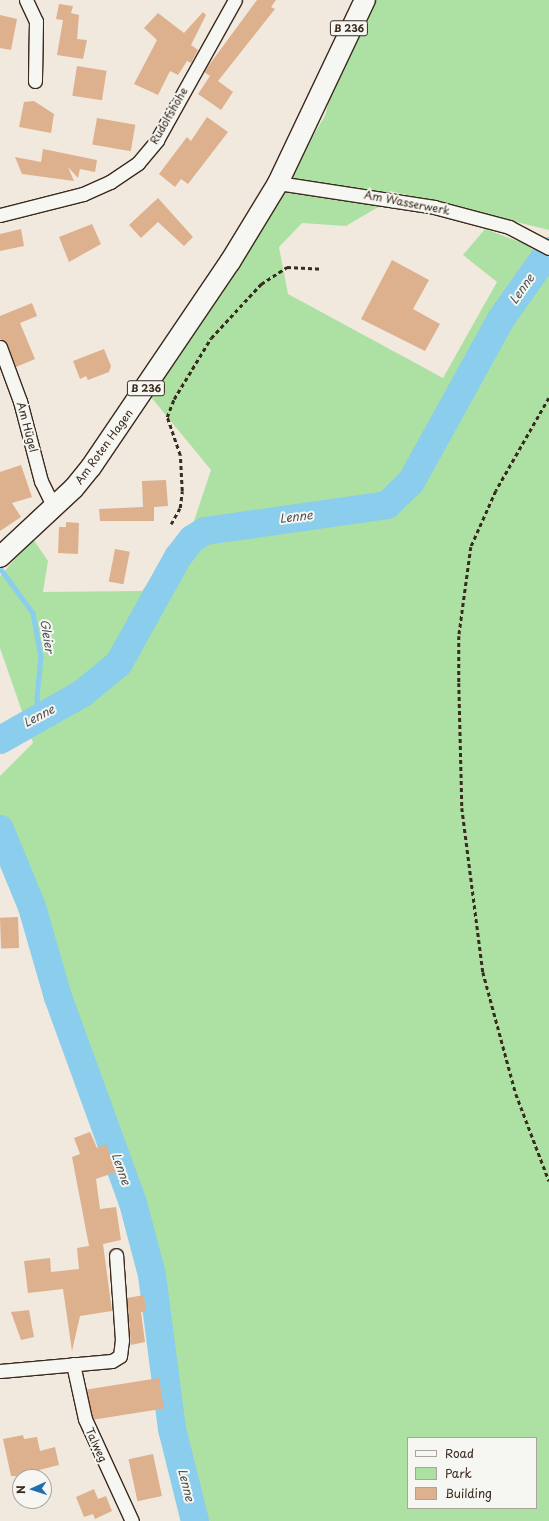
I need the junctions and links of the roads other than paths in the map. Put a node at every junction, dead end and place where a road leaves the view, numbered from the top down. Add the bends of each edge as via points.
1 (26, 0) edge
2 (235, 0) edge
3 (365, 0) edge
4 (35, 81) dead end
5 (278, 183) junction
6 (0, 215) edge
7 (549, 248) edge
8 (0, 347) edge
9 (54, 508) junction
10 (6, 553) edge
11 (116, 1255) dead end
12 (73, 1364) junction
13 (0, 1371) edge
14 (132, 1521) edge

1 - 4 street via 36,21
2 - 6 street, Rudolfshöhe via 157,140 138,163 125,174 83,194
3 - 5 main road, B 236
5 - 7 street, Am Wasserwerk via 434,207 532,237
5 - 9 main road, Am Roten Hagen / B 236 via 230,262 110,441
8 - 9 street, Am Hügel via 20,401 41,481
9 - 10 main road, Am Roten Hagen / B 236
11 - 12 street via 121,1352 112,1361
12 - 13 street
12 - 14 street, Talweg via 85,1419

